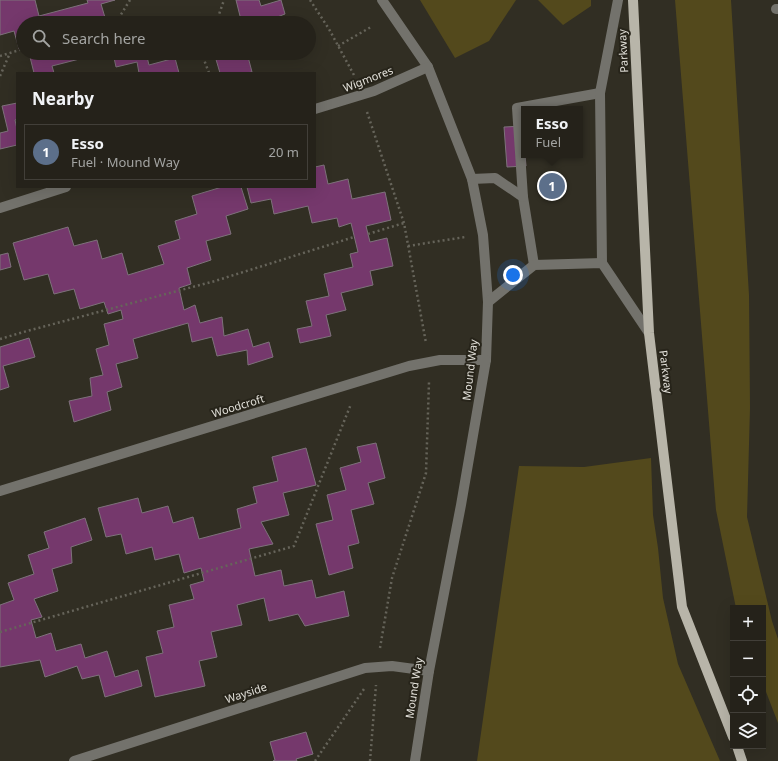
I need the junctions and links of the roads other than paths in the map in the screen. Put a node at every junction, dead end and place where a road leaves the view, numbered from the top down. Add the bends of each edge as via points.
1 (382, 0) edge
2 (618, 0) edge
3 (633, 0) edge
4 (428, 67) junction
5 (600, 92) junction
6 (527, 106) edge
7 (521, 107) edge
8 (316, 110) edge
9 (472, 179) junction
10 (63, 188) edge
11 (523, 197) junction
12 (0, 208) edge
13 (602, 263) junction
14 (534, 265) junction
15 (488, 302) junction
16 (649, 333) junction
17 (486, 360) junction
18 (0, 492) edge
19 (429, 671) junction
20 (730, 729) edge
21 (738, 749) edge
22 (74, 761) edge
23 (415, 761) edge
24 (742, 761) edge

1 - 4 street, Mound Way
2 - 5 street
3 - 16 main road, Parkway
4 - 8 street, Wigmores via 374,91
4 - 9 street, Mound Way
5 - 6 street
5 - 13 street
7 - 11 street via 517,108
9 - 11 street via 495,178
9 - 15 street, Mound Way via 482,235
10 - 12 street
11 - 14 street
13 - 14 street
13 - 16 street
14 - 15 street
15 - 17 street, Mound Way
16 - 20 main road, Parkway via 682,607
17 - 18 street, Woodcroft via 440,360 409,366
17 - 19 street, Mound Way
19 - 22 street, Wayside via 392,666 365,668
19 - 23 street, Mound Way
21 - 24 main road

